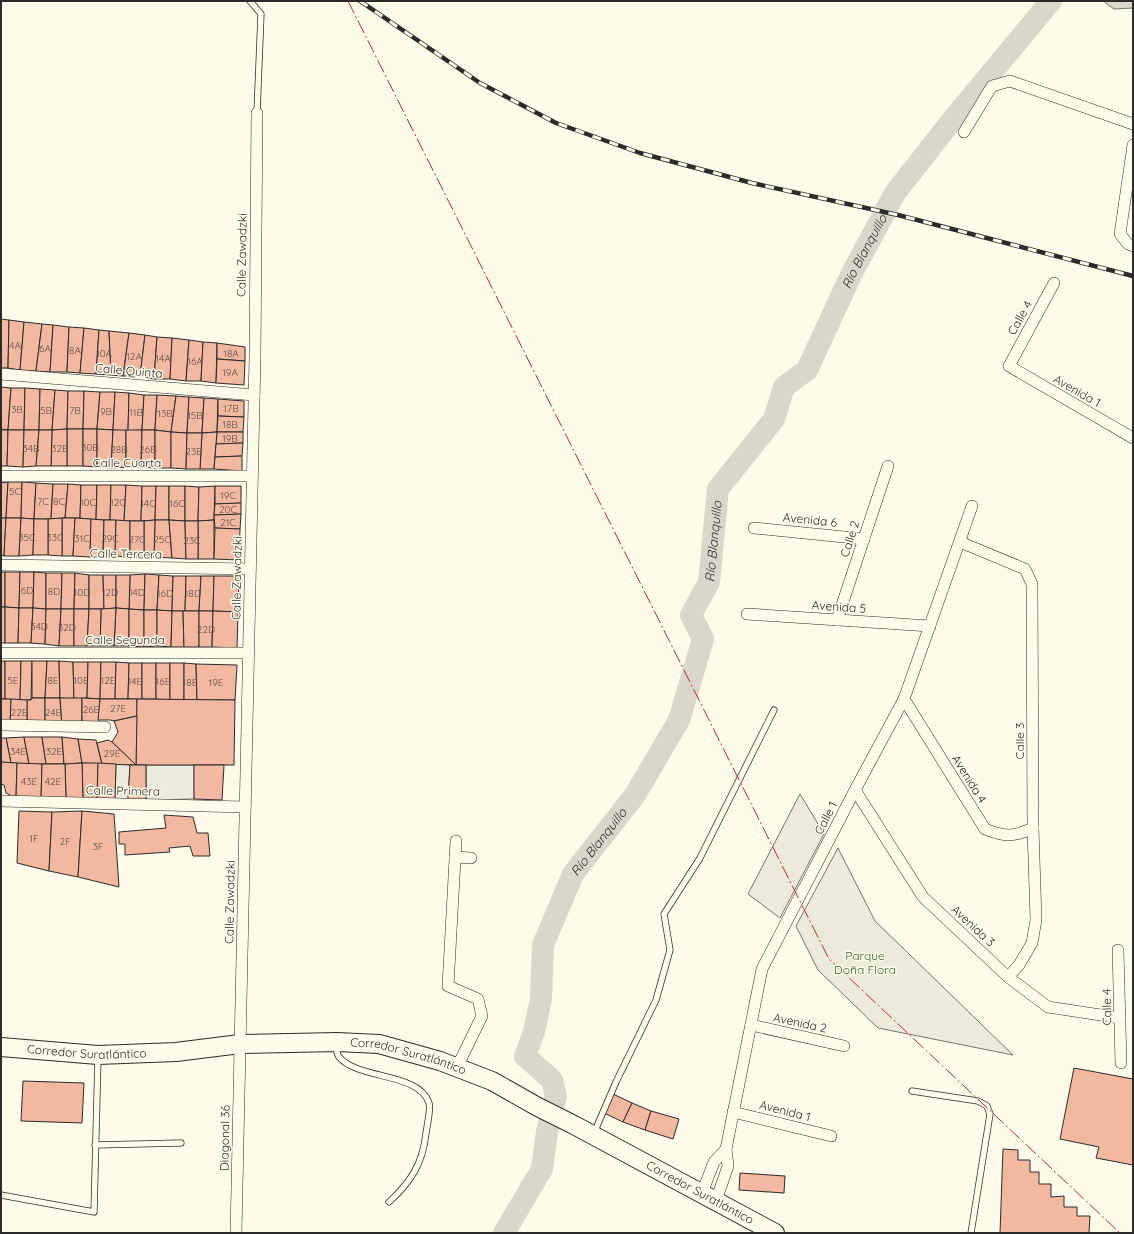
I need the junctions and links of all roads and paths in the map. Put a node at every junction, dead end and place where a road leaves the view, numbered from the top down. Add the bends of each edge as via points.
1 (250, 1) edge
2 (257, 113) joint
3 (1133, 124) edge
4 (964, 132) dead end
5 (1133, 145) edge
6 (1133, 246) edge
7 (1054, 283) dead end
8 (1009, 366) joint
9 (1, 374) edge
10 (254, 395) junction
11 (1133, 438) edge
12 (888, 466) dead end
13 (1, 476) edge
14 (252, 476) junction
15 (972, 506) dead end
16 (754, 528) dead end
17 (864, 539) junction
18 (960, 542) junction
19 (1, 565) edge
20 (250, 569) junction
21 (747, 614) dead end
22 (837, 620) junction
23 (930, 626) junction
24 (1, 653) edge
25 (248, 653) junction
26 (904, 699) junction
27 (774, 710) dead end
28 (1, 725) edge
29 (104, 727) dead end
30 (855, 790) junction
31 (1, 801) edge
32 (245, 807) junction
33 (1033, 828) junction
34 (456, 841) dead end
35 (455, 857) junction
36 (471, 858) dead end
37 (1118, 950) dead end
38 (1008, 976) junction
39 (1120, 1018) junction
40 (751, 1025) junction
41 (334, 1042) junction
42 (240, 1044) junction
43 (844, 1046) dead end
44 (1, 1047) edge
45 (98, 1055) junction
46 (1121, 1063) dead end
47 (457, 1067) junction
48 (912, 1091) dead end
49 (733, 1112) junction
50 (593, 1135) junction
51 (831, 1136) dead end
52 (181, 1143) dead end
53 (95, 1145) junction
54 (726, 1149) junction
55 (1, 1194) edge
56 (709, 1197) junction
57 (390, 1202) dead end
58 (236, 1233) edge
59 (775, 1233) edge
60 (971, 1233) edge

1 - 2 lane via 261,14
2 - 10 street, Calle Zawadzki
3 - 4 street via 1010,81 992,86
5 - 6 street via 1120,234
7 - 8 street, Calle 4
8 - 11 street, Avenida 1
9 - 10 street, Calle Quinta
10 - 14 street, Calle Zawadzki
12 - 17 street, Calle 2
13 - 14 street, Calle Cuarta
14 - 20 street, Calle Zawadzki
15 - 18 street, Calle 1
16 - 17 street, Avenida 6
17 - 22 street, Calle 2
18 - 23 street, Calle 1
18 - 33 street, Calle 3 via 1024,569 1032,584
19 - 20 street, Calle Tercera
20 - 25 street, Calle Zawadzki
21 - 22 street, Avenida 5
22 - 23 street, Avenida 5
23 - 26 street, Calle 1
24 - 25 street, Calle Segunda
25 - 32 street, Calle Zawadzki
26 - 30 street, Calle 1
26 - 33 street, Avenida 4 via 985,829 998,835 1012,835
27 - 50 lane via 700,858 664,914 670,950 656,1000
28 - 29 street
30 - 38 street, Avenida 3 via 923,897
30 - 40 street, Calle 1 via 762,969
31 - 32 street, Calle Primera
32 - 42 street, Calle Zawadzki
33 - 38 street, Calle 3 via 1036,920 1032,943 1019,965
34 - 35 street
35 - 36 street
35 - 47 street via 448,986 478,999 482,1016
37 - 39 street, Calle 4
38 - 39 street, Avenida 3 via 1048,1007
39 - 46 street, Calle 4
40 - 43 street, Avenida 2
40 - 49 street, Calle 1
41 - 42 main road, Corredor Suratlántico
41 - 47 main road, Corredor Suratlántico via 379,1044
41 - 57 lane via 339,1056 354,1068 409,1084 425,1095 430,1104 425,1142 418,1167 402,1191
42 - 45 main road, Corredor Suratlántico via 176,1052
42 - 58 street, Diagonal 36
44 - 45 main road, Corredor Suratlántico
45 - 53 lane
47 - 50 main road, Corredor Suratlántico via 492,1081
48 - 60 lane via 978,1101 987,1106 990,1114
49 - 51 street, Avenida 1
49 - 54 street, Calle 1
50 - 56 main road, Corredor Suratlántico
52 - 53 lane
53 - 55 lane via 94,1212
54 - 56 street, Calle 1 via 714,1162
54 - 56 street, Calle 1 via 728,1166
56 - 59 main road, Corredor Suratlántico

